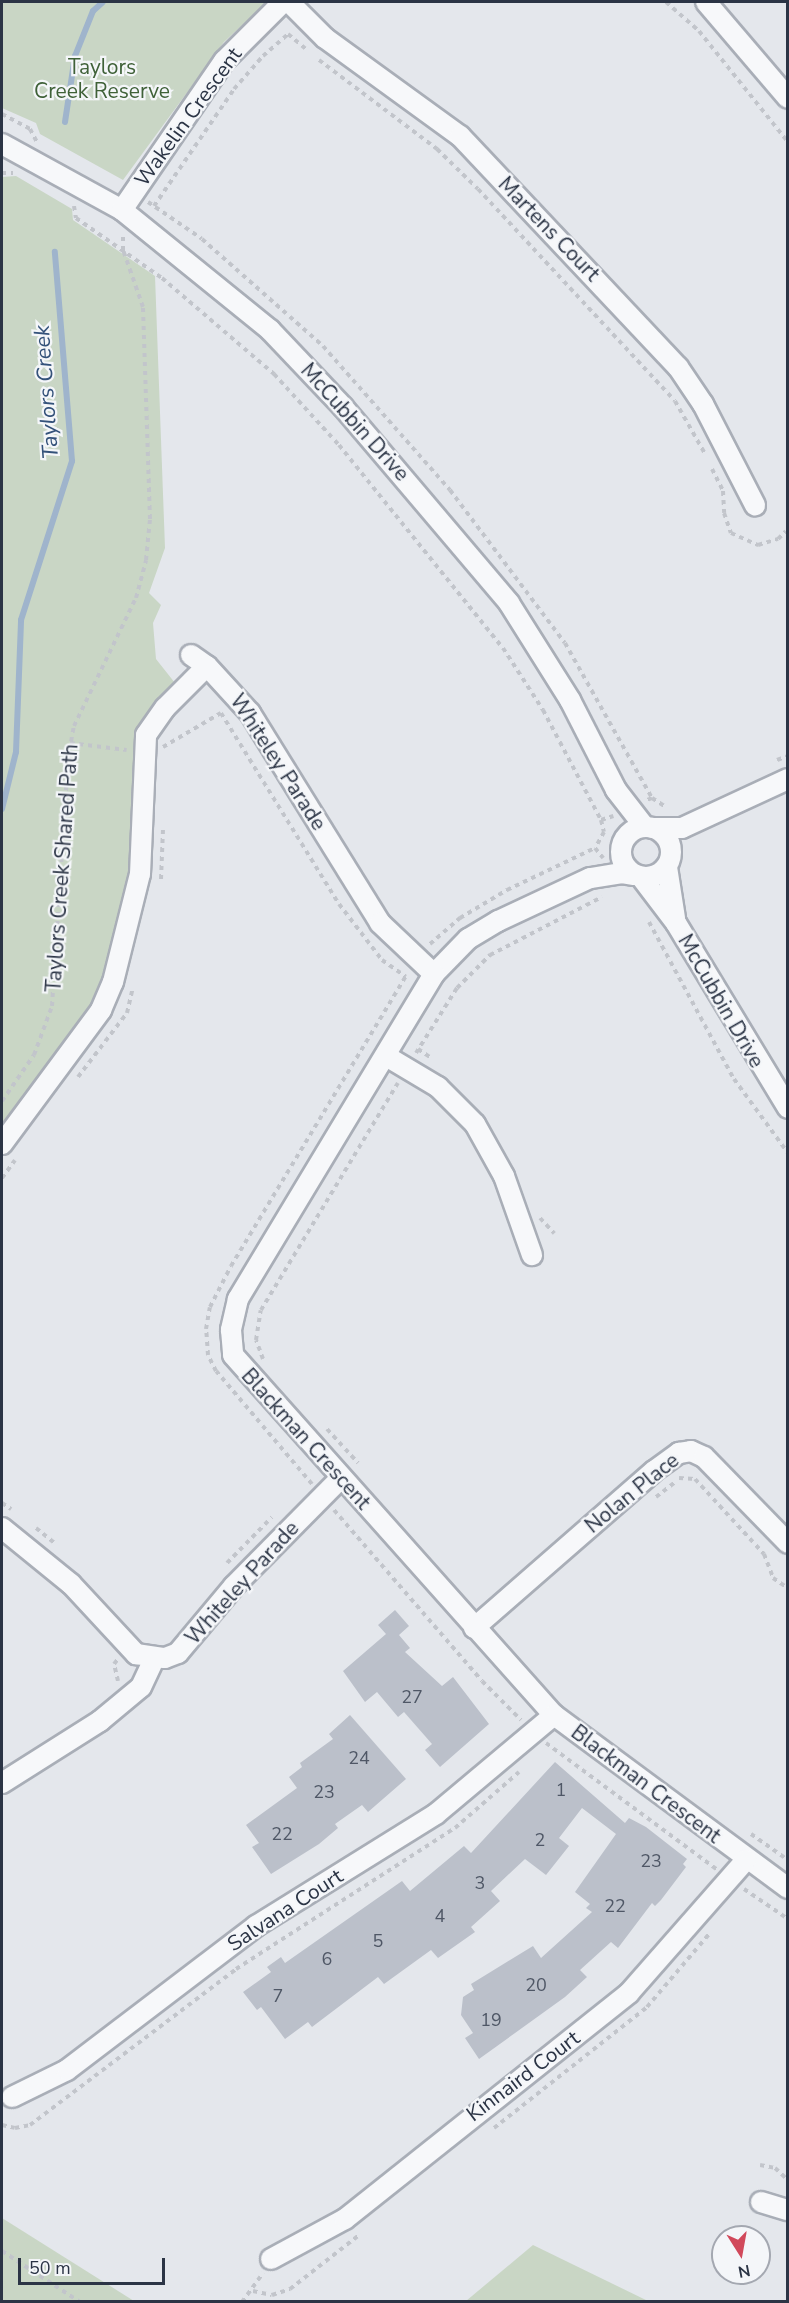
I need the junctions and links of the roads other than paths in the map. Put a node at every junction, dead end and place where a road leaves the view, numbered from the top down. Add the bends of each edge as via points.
1 (283, 2) edge
2 (289, 2) edge
3 (706, 2) edge
4 (788, 98) edge
5 (2, 144) edge
6 (122, 210) junction
7 (755, 505) dead end
8 (788, 779) edge
9 (616, 790) junction
10 (707, 819) junction
11 (648, 827) junction
12 (623, 841) junction
13 (604, 862) junction
14 (669, 863) junction
15 (637, 876) junction
16 (676, 923) junction
17 (434, 974) junction
18 (386, 1056) junction
19 (788, 1108) edge
20 (2, 1144) edge
21 (532, 1255) dead end
22 (341, 1478) junction
23 (2, 1528) edge
24 (788, 1543) edge
25 (474, 1628) junction
26 (154, 1659) junction
27 (554, 1715) junction
28 (2, 1783) edge
29 (746, 1860) junction
30 (788, 1888) edge
31 (12, 2097) dead end
32 (761, 2202) dead end
33 (788, 2210) edge
34 (271, 2259) road end

1 - 6 street, Wakelin Crescent via 224,61
2 - 7 street, Martens Court via 325,38 460,136 678,366 703,404
3 - 4 street
5 - 6 street, McCubbin Drive
6 - 9 street, McCubbin Drive via 270,330 430,507 509,603 542,653
8 - 10 street
9 - 11 street, McCubbin Drive
9 - 12 street, McCubbin Drive
10 - 11 street via 682,828
10 - 14 street
11 - 12 street
11 - 14 street via 670,843
12 - 13 street
12 - 15 street via 623,865
13 - 15 street, Blackman Crescent
13 - 17 street, Blackman Crescent via 590,878 483,930 454,952
14 - 15 street via 655,876
14 - 16 street, McCubbin Drive
15 - 16 street, McCubbin Drive
16 - 19 street, McCubbin Drive
17 - 18 street, Blackman Crescent
17 - 20 street, Whiteley Parade via 380,923 250,713 199,661 153,722 143,752 140,874 113,982 85,1035
18 - 21 street via 438,1086 475,1124 518,1208
18 - 22 street, Blackman Crescent via 238,1299 231,1330 233,1355
22 - 25 street, Blackman Crescent
22 - 26 street, Whiteley Parade via 234,1586 178,1653
23 - 26 street via 71,1584 130,1650
24 - 25 street, Nolan Place via 704,1457 684,1452 654,1471
25 - 27 street, Blackman Crescent
26 - 28 street via 141,1687 100,1721
27 - 29 street, Blackman Crescent
27 - 31 street, Salvana Court via 540,1738 436,1814 256,1926 67,2070
29 - 30 street, Blackman Crescent
29 - 34 street, Kinnaird Court via 629,1993 345,2219
32 - 33 street

